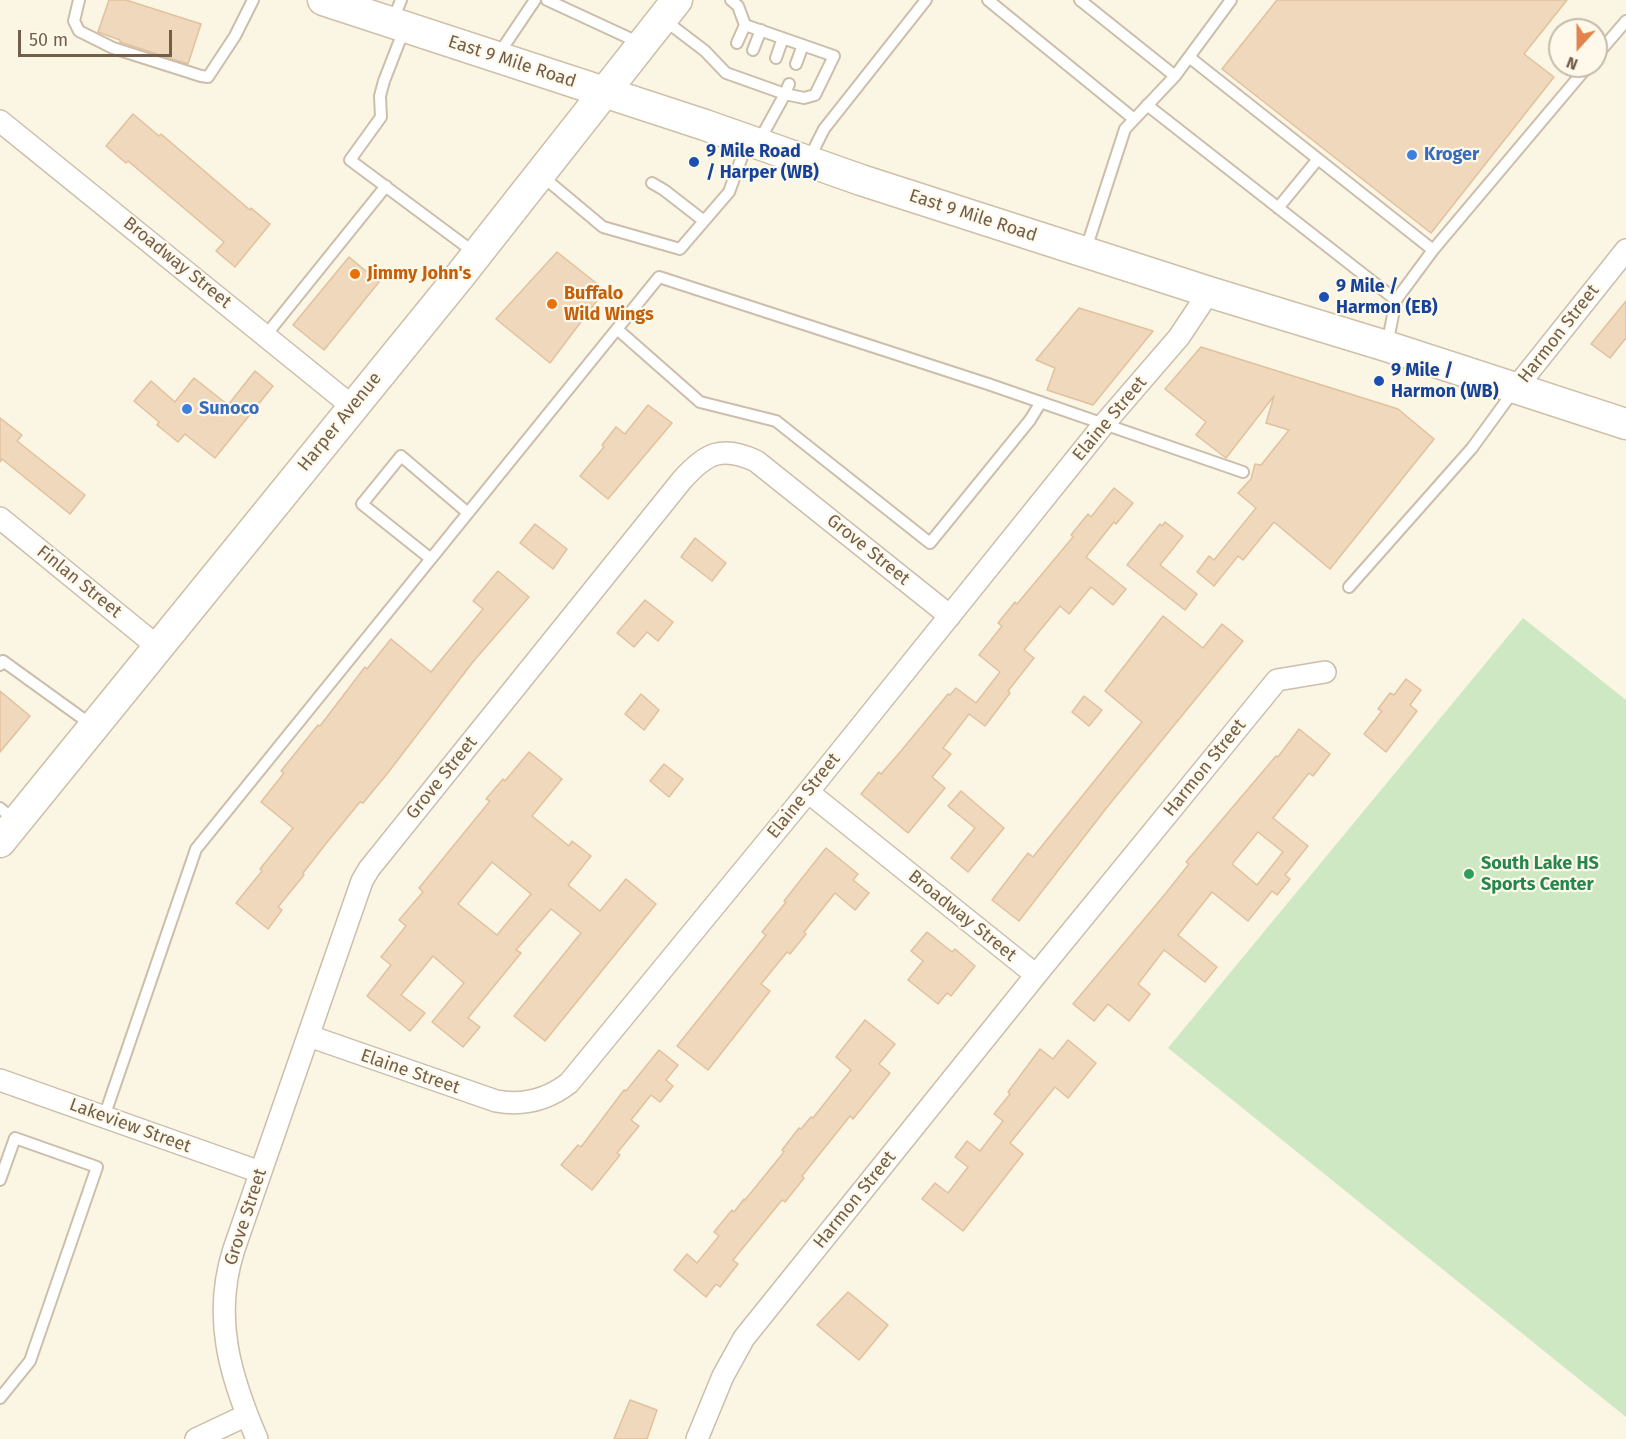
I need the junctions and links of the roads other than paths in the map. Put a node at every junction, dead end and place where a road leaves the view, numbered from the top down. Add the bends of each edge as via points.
1 (79, 0) edge
2 (253, 0) edge
3 (323, 0) edge
4 (535, 0) edge
5 (547, 0) edge
6 (731, 0) edge
7 (926, 0) edge
8 (988, 0) edge
9 (1080, 0) edge
10 (1231, 0) edge
11 (670, 9) edge
12 (399, 16) edge
13 (1626, 21) edge
14 (745, 25) junction
15 (760, 30) junction
16 (783, 38) junction
17 (1608, 42) edge
18 (737, 43) dead end
19 (642, 44) junction
20 (803, 45) junction
21 (753, 50) dead end
22 (496, 57) junction
23 (1189, 57) junction
24 (776, 58) dead end
25 (796, 64) dead end
26 (1175, 76) junction
27 (1578, 78) edge
28 (787, 89) junction
29 (604, 93) junction
30 (1147, 105) junction
31 (1134, 119) junction
32 (0, 121) edge
33 (753, 141) junction
34 (1318, 159) junction
35 (808, 161) junction
36 (540, 175) junction
37 (652, 183) dead end
38 (386, 186) junction
39 (1278, 208) junction
40 (704, 222) junction
41 (1433, 250) junction
42 (1626, 250) edge
43 (1084, 252) junction
44 (477, 254) junction
45 (1209, 292) junction
46 (1396, 300) junction
47 (617, 329) junction
48 (266, 335) junction
49 (1386, 346) junction
50 (1515, 389) junction
51 (1041, 402) junction
52 (353, 406) junction
53 (1104, 423) junction
54 (1626, 424) edge
55 (1243, 472) dead end
56 (468, 513) junction
57 (0, 518) edge
58 (431, 559) junction
59 (1349, 587) dead end
60 (950, 616) junction
61 (159, 647) junction
62 (0, 665) edge
63 (1325, 672) dead end
64 (94, 727) junction
65 (808, 792) junction
66 (6, 824) edge
67 (1036, 975) junction
68 (309, 1036) junction
69 (0, 1080) edge
70 (104, 1117) junction
71 (260, 1173) junction
72 (0, 1180) edge
73 (0, 1398) edge
74 (247, 1415) junction
75 (196, 1439) edge
76 (257, 1439) edge
77 (697, 1439) edge

1 - 2 lane via 74,21 79,32 113,48 201,76 207,76 235,36
3 - 12 main road, East 9 Mile Road
4 - 22 lane
5 - 19 lane
6 - 14 lane via 738,6
7 - 35 lane via 824,129
8 - 31 lane
9 - 26 lane
10 - 23 lane
11 - 19 main road, Harper Avenue
11 - 28 lane via 705,51 728,69
12 - 22 main road, East 9 Mile Road
12 - 38 lane via 380,96 381,117 350,160
13 - 17 lane
14 - 15 lane
14 - 18 lane
15 - 16 lane
15 - 21 lane
16 - 20 lane
16 - 24 lane
19 - 29 main road, Harper Avenue
20 - 25 lane
20 - 28 lane via 834,56 815,95 804,98
22 - 29 main road, East 9 Mile Road
23 - 26 lane
23 - 34 lane
26 - 30 lane
27 - 41 lane
28 - 33 lane
29 - 33 main road, East 9 Mile Road
29 - 36 main road, Harper Avenue
30 - 31 lane
30 - 39 lane
31 - 43 lane via 1125,129
32 - 48 street, Broadway Street
33 - 35 main road, East 9 Mile Road
33 - 40 lane via 729,192
34 - 39 lane
34 - 41 lane
35 - 43 main road, East 9 Mile Road
36 - 40 lane via 603,227 680,249
36 - 44 main road, Harper Avenue
37 - 40 lane
38 - 44 lane
38 - 48 lane
39 - 46 lane
41 - 46 lane
42 - 50 street, Harmon Street
43 - 45 main road, East 9 Mile Road
44 - 52 main road, Harper Avenue
45 - 49 main road, East 9 Mile Road
45 - 53 street, Elaine Street via 1179,337
46 - 49 lane
47 - 51 lane via 659,277
47 - 51 lane via 700,402 777,421 930,543
47 - 56 lane
48 - 52 street, Broadway Street
49 - 50 main road, East 9 Mile Road
50 - 54 main road, East 9 Mile Road
50 - 59 lane via 1472,448
51 - 53 lane
52 - 61 main road, Harper Avenue
53 - 55 lane
53 - 60 street, Elaine Street
56 - 58 lane
56 - 58 lane via 401,456 394,464 362,504
57 - 61 street, Finlan Street
58 - 70 lane via 196,849
60 - 65 street, Elaine Street
60 - 68 street, Grove Street via 756,461 727,451 701,461 369,869
61 - 64 main road, Harper Avenue
62 - 64 lane via 3,661
63 - 67 street, Harmon Street via 1277,680
64 - 66 main road, Harper Avenue
65 - 67 street, Broadway Street
65 - 68 street, Elaine Street via 584,1066 569,1083 548,1097 520,1103 496,1101
67 - 77 street, Harmon Street via 744,1338 719,1384
68 - 71 street, Grove Street
69 - 70 street, Lakeview Street
70 - 71 street, Lakeview Street
71 - 74 street, Grove Street via 230,1261 223,1304 225,1344
72 - 73 lane via 15,1138 97,1167 30,1361
74 - 75 street
74 - 76 street, Grove Street

